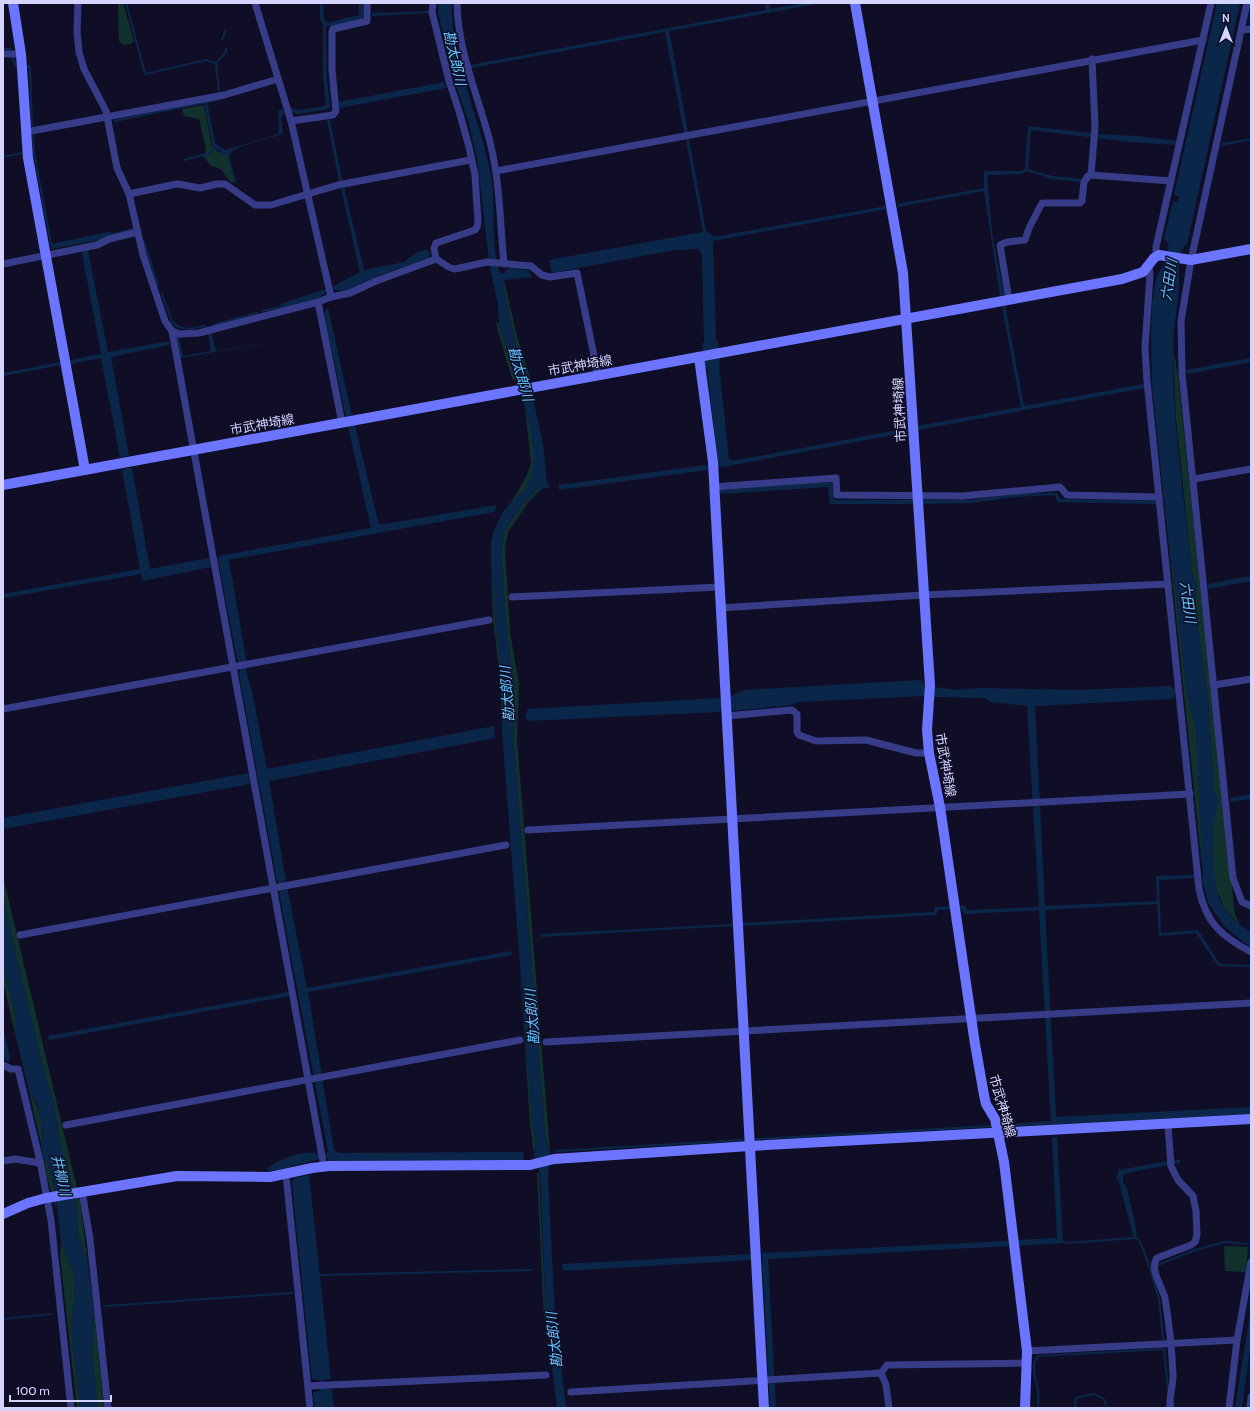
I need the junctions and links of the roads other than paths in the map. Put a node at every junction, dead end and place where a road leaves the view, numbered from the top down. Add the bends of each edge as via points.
1 (13, 3) edge
2 (78, 3) edge
3 (255, 3) edge
4 (367, 3) edge
5 (433, 3) edge
6 (457, 3) edge
7 (855, 3) edge
8 (1211, 3) edge
9 (1247, 3) edge
10 (1251, 29) edge
11 (1242, 30) junction
12 (1203, 40) junction
13 (3, 54) edge
14 (21, 54) junction
15 (1092, 60) junction
16 (278, 79) junction
17 (873, 101) junction
18 (108, 118) junction
19 (291, 121) junction
20 (26, 132) junction
21 (470, 160) junction
22 (496, 171) junction
23 (1091, 175) junction
24 (1171, 181) junction
25 (129, 194) junction
26 (308, 195) junction
27 (138, 232) junction
28 (1251, 249) edge
29 (1160, 255) junction
30 (46, 256) junction
31 (1186, 259) junction
32 (436, 260) junction
33 (3, 264) edge
34 (501, 264) junction
35 (1149, 266) junction
36 (330, 292) junction
37 (1010, 300) junction
38 (318, 302) junction
39 (907, 318) junction
40 (172, 331) junction
41 (700, 357) junction
42 (598, 375) junction
43 (342, 423) junction
44 (193, 450) junction
45 (1251, 469) edge
46 (85, 470) junction
47 (1194, 479) junction
48 (3, 485) edge
49 (714, 487) junction
50 (917, 495) junction
51 (1159, 497) junction
52 (1168, 584) junction
53 (719, 586) junction
54 (923, 595) junction
55 (512, 597) dead end
56 (720, 608) junction
57 (489, 620) dead end
58 (235, 667) junction
59 (1251, 679) edge
60 (1214, 686) junction
61 (727, 708) junction
62 (3, 710) edge
63 (929, 753) junction
64 (1190, 794) junction
65 (940, 807) junction
66 (732, 818) junction
67 (528, 830) dead end
68 (506, 845) dead end
69 (275, 887) junction
70 (1251, 906) edge
71 (20, 935) dead end
72 (1251, 952) edge
73 (1251, 1003) edge
74 (972, 1018) junction
75 (743, 1032) junction
76 (520, 1040) dead end
77 (546, 1042) dead end
78 (3, 1065) edge
79 (310, 1079) junction
80 (1251, 1119) edge
81 (1168, 1124) junction
82 (66, 1125) dead end
83 (999, 1133) junction
84 (750, 1146) junction
85 (323, 1159) junction
86 (3, 1161) edge
87 (40, 1162) junction
88 (286, 1175) junction
89 (82, 1191) junction
90 (46, 1198) junction
91 (3, 1214) edge
92 (1251, 1262) edge
93 (1237, 1340) junction
94 (1170, 1343) junction
95 (1027, 1351) junction
96 (1027, 1363) junction
97 (881, 1373) junction
98 (546, 1375) dead end
99 (764, 1380) junction
100 (308, 1386) junction
101 (571, 1392) dead end
102 (1251, 1397) edge
103 (71, 1408) edge
104 (108, 1408) edge
105 (310, 1408) edge
106 (764, 1408) edge
107 (889, 1408) edge
108 (1025, 1408) edge
109 (1170, 1408) edge
110 (1230, 1408) edge
111 (1250, 1408) edge

1 - 14 street
2 - 18 street via 79,52 84,69
3 - 16 street
4 - 19 street via 367,21 333,29 332,32 336,111 333,115
5 - 21 street via 432,12 448,81 459,111
6 - 22 street via 458,25 469,77 481,111
7 - 17 street
8 - 12 street
9 - 11 street
10 - 11 street
11 - 31 street
12 - 15 street
12 - 24 street
13 - 14 street
14 - 20 street
15 - 17 street
15 - 23 street via 1094,136
16 - 18 street via 224,95
16 - 19 street
17 - 22 street
17 - 39 street via 900,250
18 - 20 street
18 - 25 street via 117,168
19 - 26 street
20 - 30 street via 28,158
21 - 26 street via 338,185
21 - 32 street via 475,175 477,227 475,230 436,243
22 - 34 street
23 - 24 street
23 - 37 street via 1084,182 1080,203 1042,203 1025,240 1000,245
24 - 29 street via 1156,246
25 - 26 street via 172,185 200,188 217,184 230,186 239,196 259,206
25 - 27 street
26 - 36 street
27 - 30 street via 109,239 97,245
27 - 40 street via 165,320
28 - 31 street
29 - 31 street
29 - 35 street
30 - 33 street
30 - 46 street
31 - 47 street via 1181,321 1182,373
32 - 34 street via 455,269 487,262
32 - 36 street via 350,293
34 - 42 street via 531,266 542,275 550,277 577,272
35 - 37 street via 1142,272 1122,279
35 - 51 street via 1145,347
36 - 38 street
37 - 39 street
38 - 40 street via 199,333 179,334
38 - 43 street
39 - 41 street, 市武神埼線
39 - 50 street, 市武神埼線
40 - 44 street
41 - 42 street, 市武神埼線
41 - 49 street
42 - 43 street, 市武神埼線
43 - 44 street, 市武神埼線
44 - 46 street, 市武神埼線
44 - 58 street
45 - 47 street
46 - 48 street, 市武神埼線
47 - 60 street
49 - 50 street via 836,478 837,495
49 - 53 street
50 - 51 street via 962,496 1060,487 1067,495
50 - 54 street, 市武神埼線
51 - 52 street
52 - 54 street
52 - 64 street
53 - 55 street
53 - 56 street
54 - 56 street
54 - 63 street, 市武神埼線 via 930,685 927,730
56 - 61 street
57 - 58 street
58 - 62 street
58 - 69 street
59 - 60 street
60 - 70 street via 1233,878 1242,902
61 - 63 street via 792,710 797,714 799,735 816,740 866,740 916,753
61 - 66 street
63 - 65 street, 市武神埼線
64 - 65 street
64 - 72 street via 1202,904 1217,929
65 - 66 street
65 - 74 street, 市武神埼線
66 - 67 street
66 - 75 street
68 - 69 street
69 - 71 street
69 - 79 street
73 - 74 street
74 - 75 street
74 - 83 street, 市武神埼線 via 986,1104 995,1119
75 - 77 street
75 - 84 street
76 - 79 street
78 - 87 street via 18,1069
79 - 82 street
79 - 85 street
80 - 81 street
81 - 83 street
81 - 94 street via 1171,1163 1178,1180 1193,1196 1197,1235 1191,1245 1158,1258 1155,1262 1155,1271 1164,1297
83 - 84 street
83 - 95 street, 市武神埼線
84 - 85 street via 554,1159 532,1165
84 - 99 street
85 - 88 street
86 - 87 street via 15,1159
87 - 90 street
88 - 89 street via 176,1176
88 - 100 street
89 - 90 street
89 - 104 street via 90,1239
90 - 91 street
90 - 103 street via 51,1220
92 - 93 street
93 - 94 street
93 - 110 street
94 - 95 street
94 - 109 street via 1173,1374
95 - 96 street, 市武神埼線
96 - 97 street via 887,1365
96 - 108 street, 市武神埼線
97 - 99 street
97 - 107 street via 886,1385
98 - 100 street
99 - 101 street
99 - 106 street
100 - 105 street
102 - 111 street

